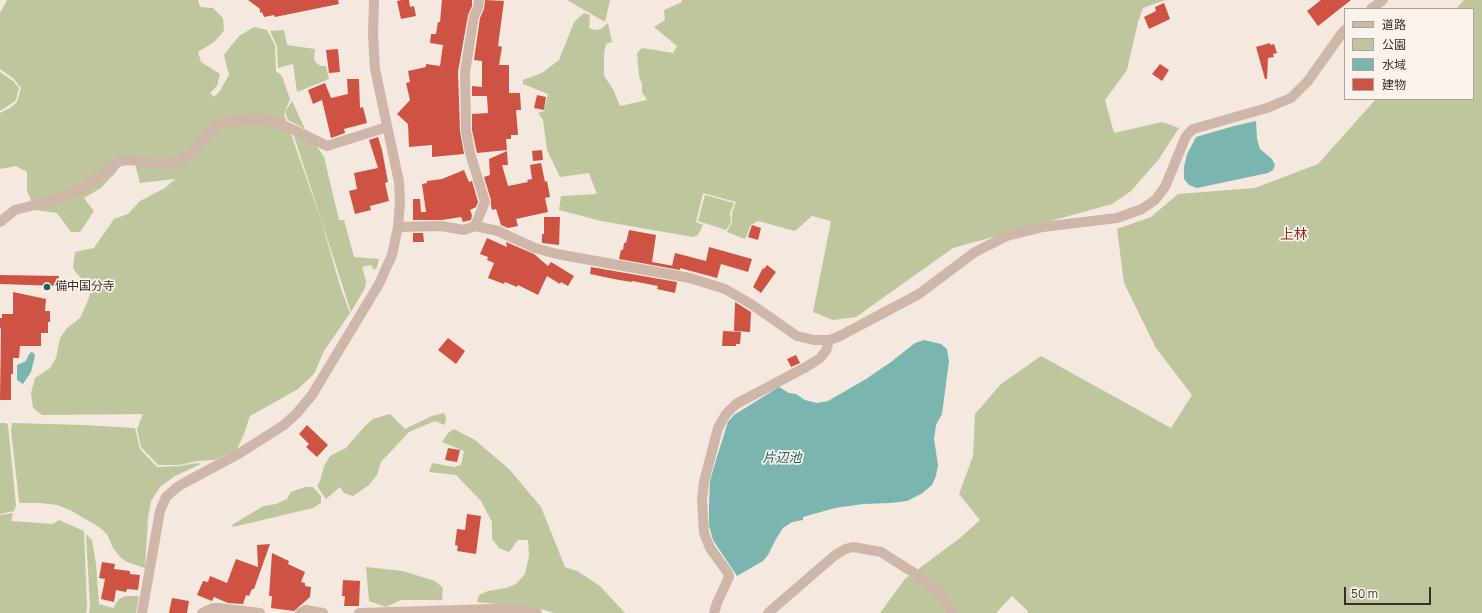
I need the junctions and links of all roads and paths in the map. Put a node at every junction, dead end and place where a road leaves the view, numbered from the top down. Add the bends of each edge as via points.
1 (374, 0) edge
2 (479, 0) edge
3 (1382, 0) edge
4 (1372, 8) edge
5 (1344, 31) edge
6 (387, 127) junction
7 (0, 222) edge
8 (475, 226) junction
9 (398, 227) junction
10 (830, 340) junction
11 (142, 613) edge
12 (202, 613) edge
13 (260, 613) edge
14 (300, 613) edge
15 (323, 613) edge
16 (358, 613) edge
17 (537, 613) edge
18 (714, 613) edge
19 (768, 613) edge
20 (952, 613) edge

1 - 6 street via 375,69
2 - 8 street via 465,72 466,131 485,202
3 - 4 street
5 - 10 street via 1308,81 1290,98 1268,108 1193,129 1186,136 1165,187 1155,200 1142,209 1117,218 1043,227 1007,236 975,252 919,294
6 - 7 street via 327,146 276,122 257,119 223,122 216,126 188,156 178,161 164,164 120,161 83,188 62,198 15,210
6 - 9 street via 399,182
8 - 9 street via 464,230 441,226
8 - 10 street via 498,231 535,248 557,254 690,278 725,289 797,336
9 - 11 street via 392,255 379,284 312,395 297,413 284,425 240,453 184,483 166,497 160,511
10 - 18 street via 826,351 819,359 736,404 718,428 702,499 704,533 710,548 729,577
12 - 13 street via 213,608
14 - 15 street via 306,610
16 - 17 street via 493,609
19 - 20 street via 834,556 853,547 881,552 897,562 934,588

